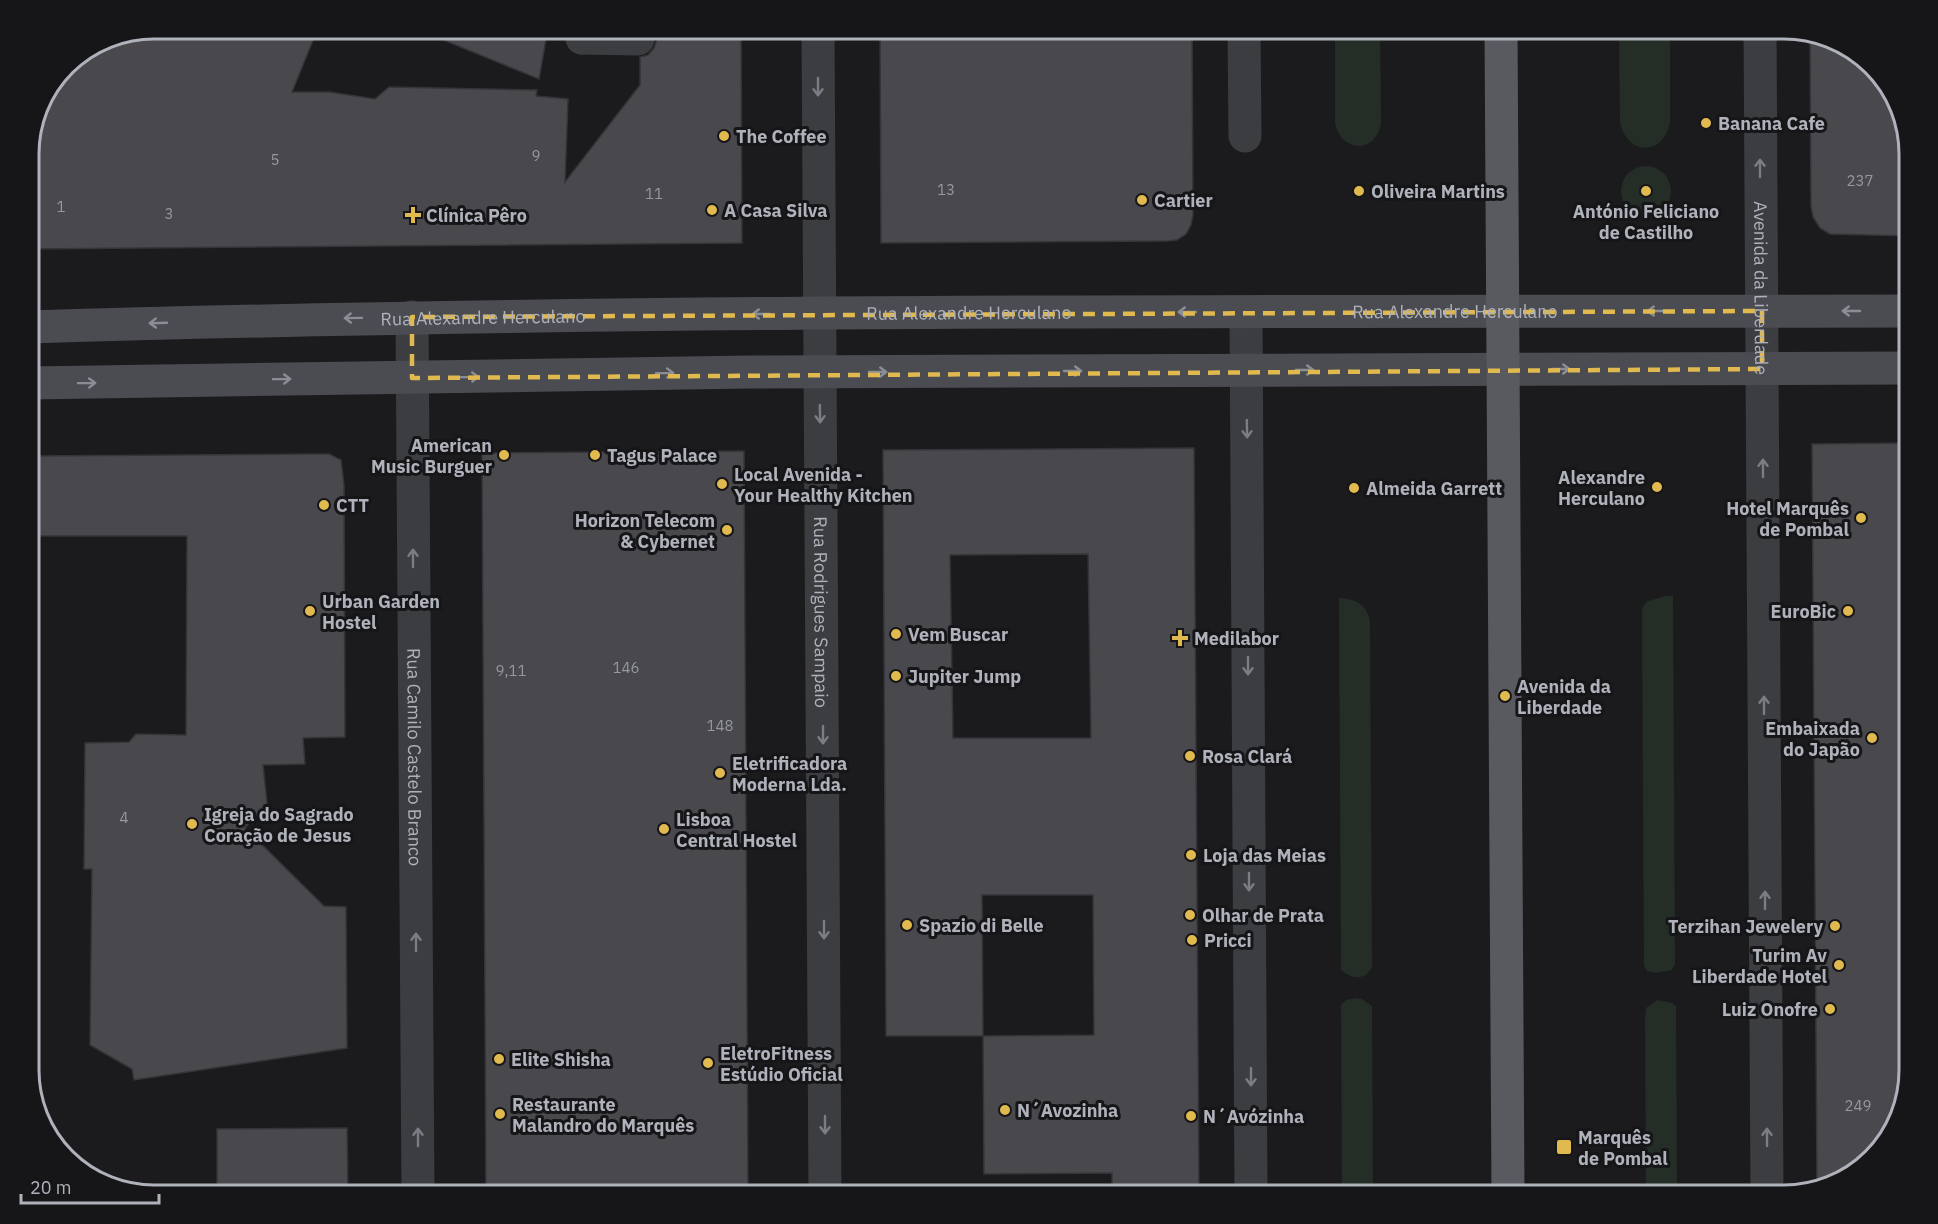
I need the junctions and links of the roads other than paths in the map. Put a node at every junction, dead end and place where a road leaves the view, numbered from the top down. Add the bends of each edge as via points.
1 (818, 39) edge
2 (1244, 39) edge
3 (1501, 39) edge
4 (1760, 39) edge
5 (1245, 136) dead end
6 (1503, 311) junction
7 (1762, 311) junction
8 (1899, 311) edge
9 (1246, 313) junction
10 (820, 314) junction
11 (412, 317) junction
12 (39, 327) edge
13 (1899, 368) edge
14 (1503, 369) junction
15 (1762, 369) junction
16 (1246, 370) junction
17 (820, 372) junction
18 (412, 378) junction
19 (39, 383) edge
20 (418, 1185) edge
21 (825, 1185) edge
22 (1251, 1185) edge
23 (1508, 1185) edge
24 (1767, 1185) edge

1 -> 10 street, Rua Rodrigues Sampaio
2 - 5 street
3 - 6 main road
7 -> 4 street, Avenida da Liberdade
7 -> 6 main road, Rua Alexandre Herculano
6 - 9 main road, Rua Alexandre Herculano
6 - 14 main road
8 -> 7 main road, Rua Alexandre Herculano
7 - 15 street, Avenida da Liberdade
9 -> 10 main road, Rua Alexandre Herculano
9 - 16 street
10 -> 11 main road, Rua Alexandre Herculano
10 - 17 street, Rua Rodrigues Sampaio
11 -> 12 main road, Rua Alexandre Herculano
11 - 18 street, Rua Camilo Castelo Branco
13 - 15 main road
14 -> 15 main road
16 -> 14 main road
14 - 23 main road
24 -> 15 street, Avenida da Liberdade
17 -> 16 main road
16 -> 22 street
18 -> 17 main road
17 -> 21 street, Rua Rodrigues Sampaio
19 -> 18 main road
20 -> 18 street, Rua Camilo Castelo Branco

